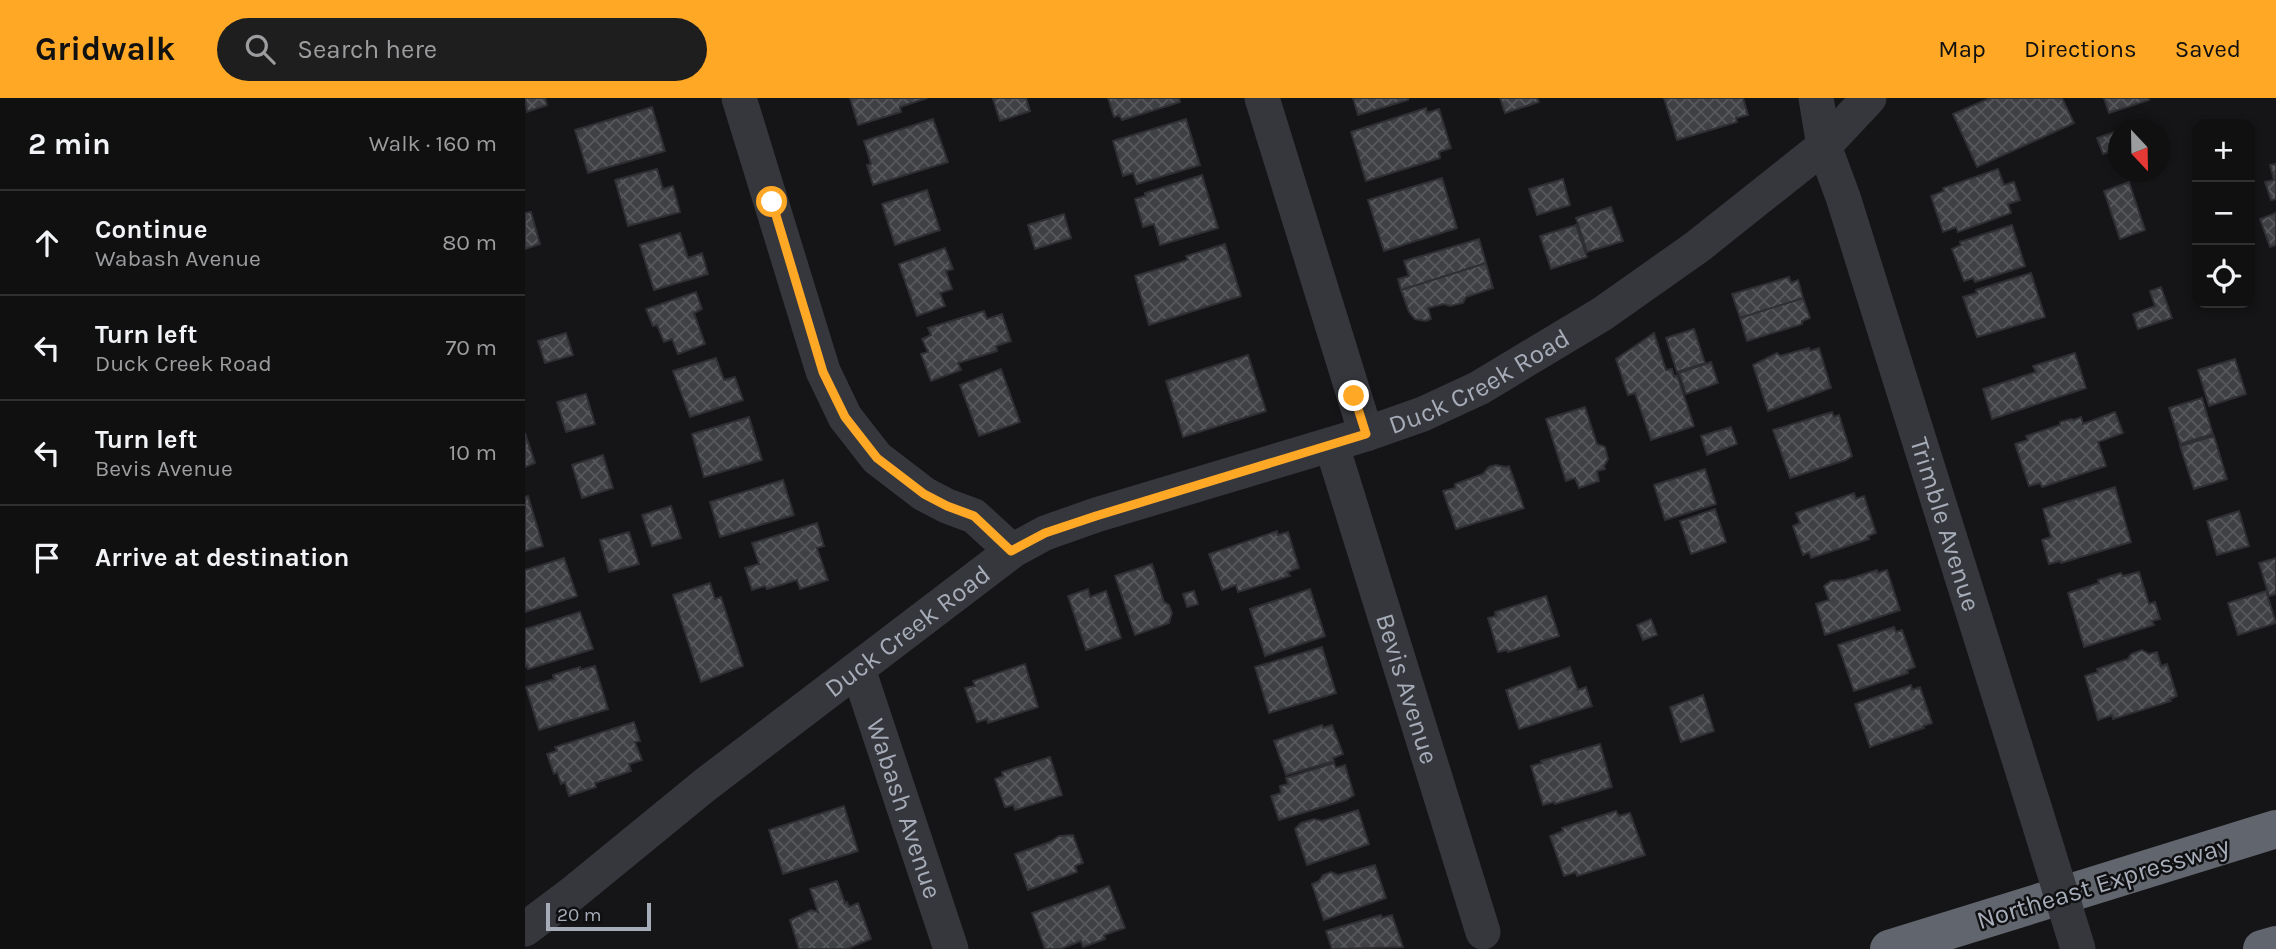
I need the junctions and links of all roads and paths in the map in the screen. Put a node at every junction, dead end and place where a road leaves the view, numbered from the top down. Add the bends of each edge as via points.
1 (739, 98) edge
2 (1262, 98) edge
3 (1816, 98) edge
4 (1869, 98) edge
5 (1824, 146) junction
6 (1366, 434) junction
7 (1332, 446) junction
8 (1011, 551) junction
9 (858, 668) junction
10 (2276, 829) edge
11 (525, 929) edge
12 (1483, 932) dead end
13 (2276, 945) edge
14 (951, 949) edge
15 (1889, 949) edge
16 (2078, 949) edge
17 (2262, 949) edge

1 - 8 street via 823,372 845,417 877,458 924,494 974,516
2 - 6 street
3 - 5 street, Trimble Avenue
4 - 5 street, Duck Creek Road
5 - 6 street, Duck Creek Road via 1697,247 1602,313 1479,388
5 - 16 street, Trimble Avenue, bridge
6 - 7 street, Duck Creek Road
7 - 8 street, Duck Creek Road via 1096,516 1045,533
7 - 12 street, Bevis Avenue
8 - 9 street, Duck Creek Road
9 - 11 street, Duck Creek Road
9 - 14 street, Wabash Avenue
10 - 15 highway, Northeast Expressway
13 - 17 highway

